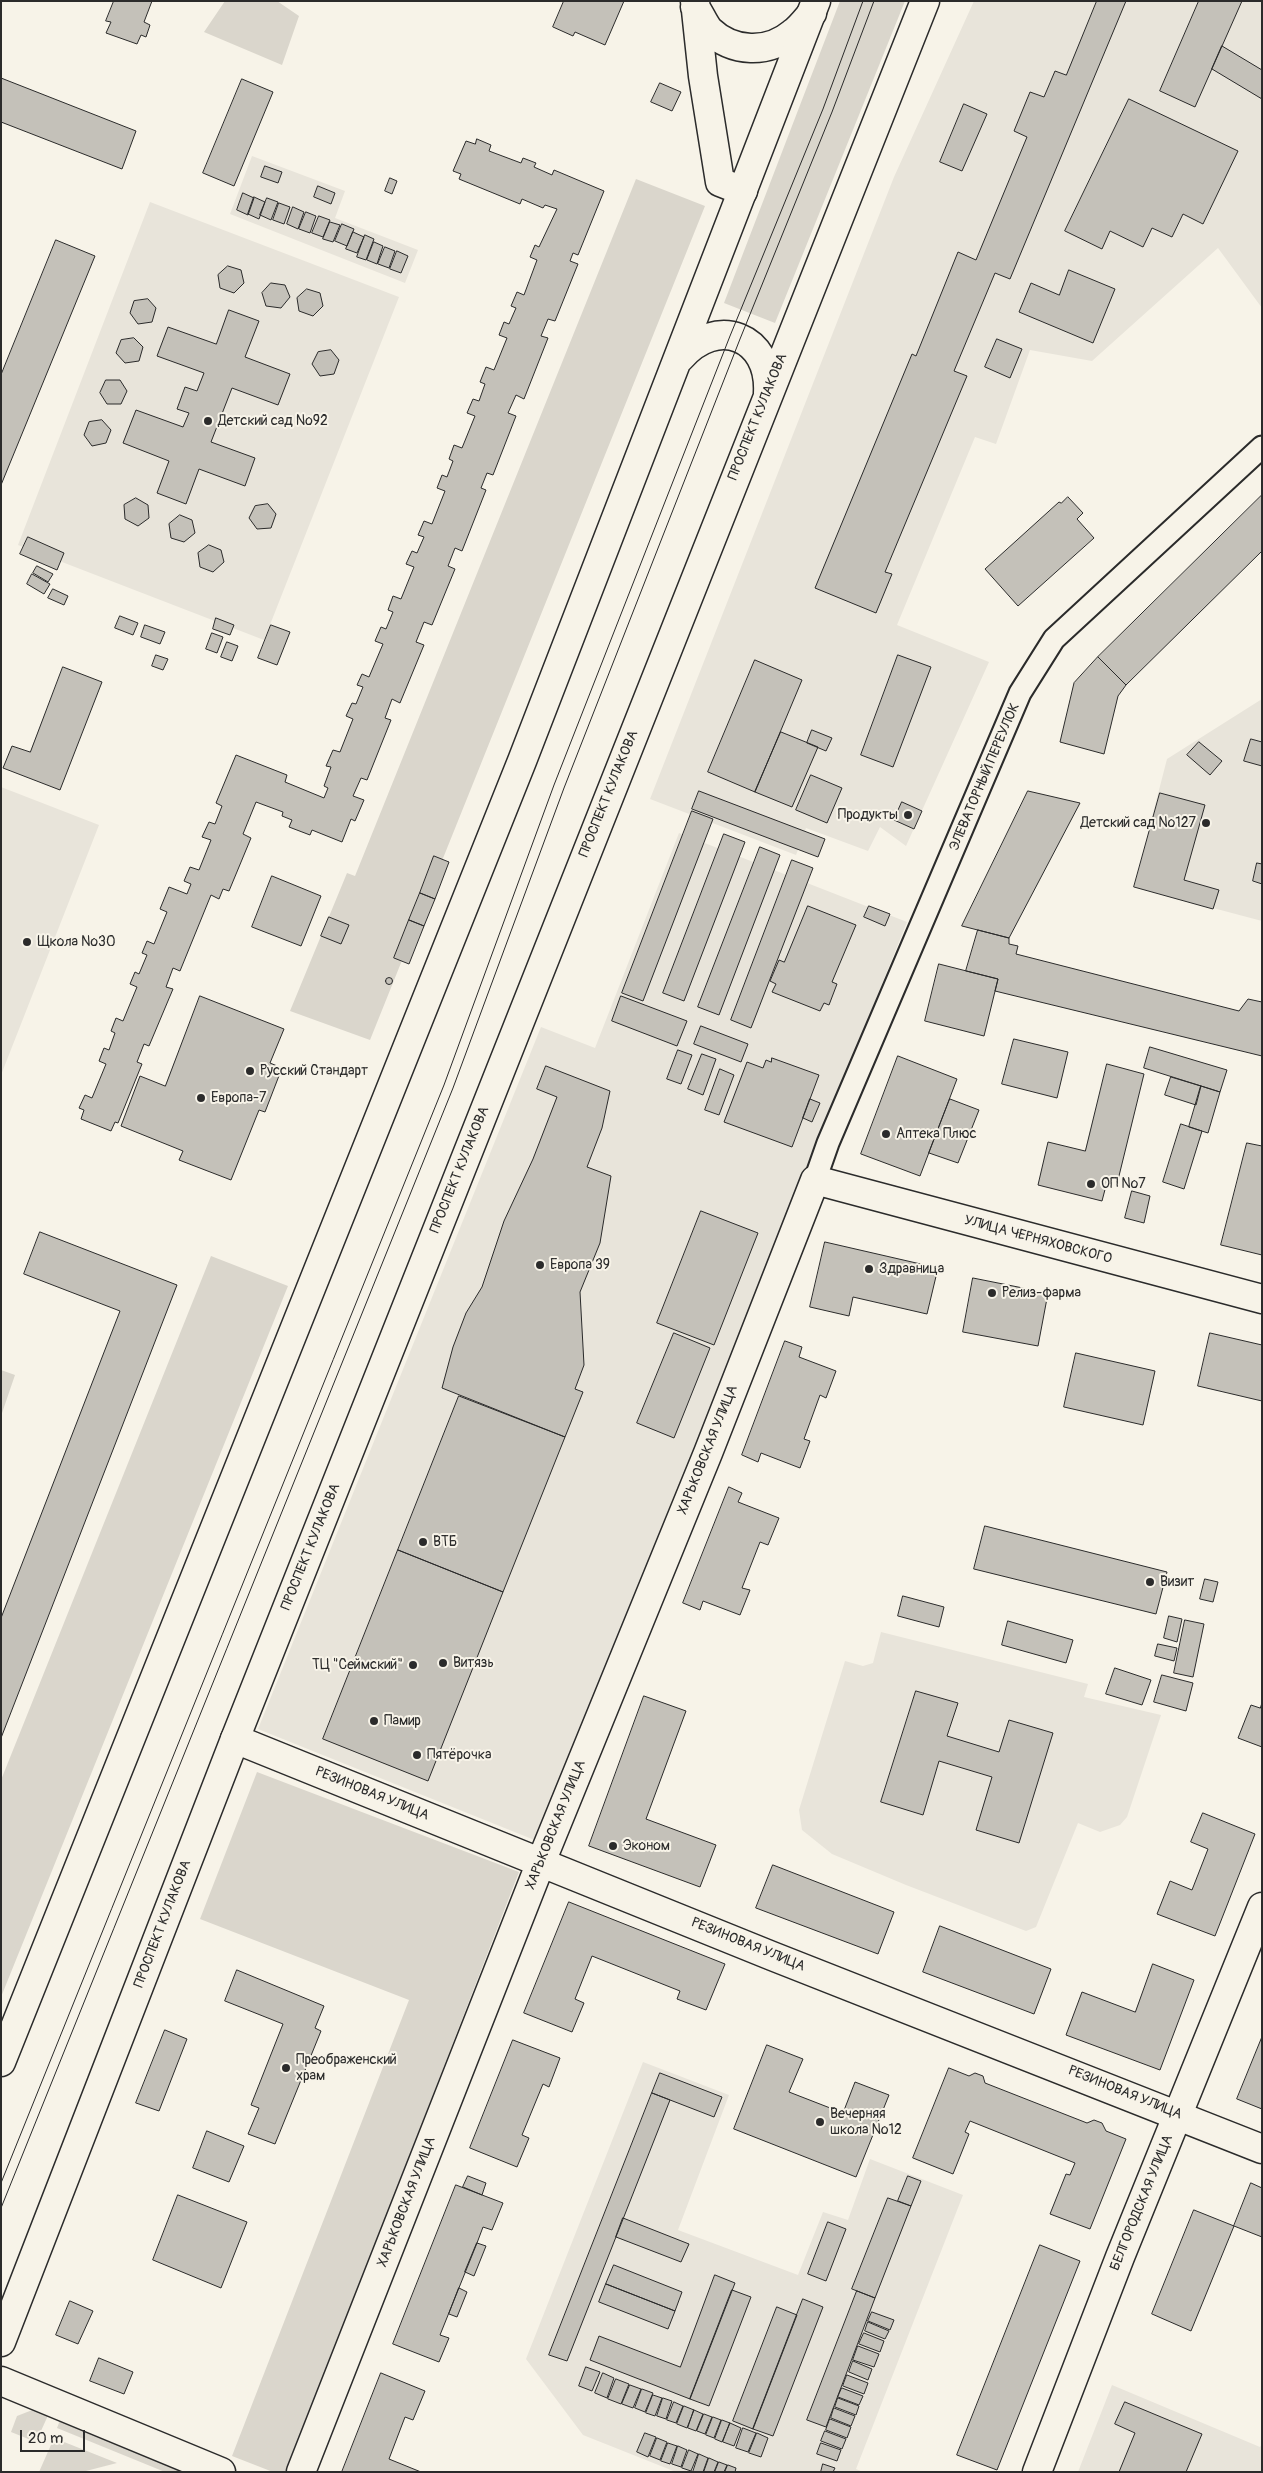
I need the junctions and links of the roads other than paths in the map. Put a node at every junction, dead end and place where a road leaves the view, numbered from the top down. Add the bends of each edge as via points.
1 (925, 1) edge
2 (695, 3) edge
3 (814, 7) edge
4 (732, 186) junction
5 (680, 358) junction
6 (768, 393) junction
7 (1262, 447) edge
8 (815, 1180) junction
9 (1262, 1298) edge
10 (235, 1739) junction
11 (540, 1862) junction
12 (1262, 1907) edge
13 (1, 2062) edge
14 (1178, 2114) junction
15 (1262, 2148) edge
16 (1, 2342) edge
17 (1, 2381) edge
18 (221, 2472) edge
19 (301, 2472) edge
20 (1037, 2472) edge

1 - 6 main road, ПРОСПЕКТ КУЛАКОВА
2 - 3 main road via 708,29 730,46 748,48 780,42 794,33
2 - 4 main road via 709,119
3 - 4 main road
4 - 5 main road
5 - 6 main road via 705,338 720,334 735,336 758,352 767,372
5 - 13 main road via 515,779
6 - 10 main road, ПРОСПЕКТ КУЛАКОВА
7 - 8 street, ЭЛЕВАТОРНЫЙ ПЕРЕУЛОК via 1054,639 1024,687
8 - 9 main road, УЛИЦА ЧЕРНЯХОВСКОГО
8 - 11 main road, ХАРЬКОВСКАЯ УЛИЦА via 708,1453
10 - 11 main road, РЕЗИНОВАЯ УЛИЦА
10 - 16 main road, ПРОСПЕКТ КУЛАКОВА
11 - 14 main road, РЕЗИНОВАЯ УЛИЦА
11 - 19 main road, ХАРЬКОВСКАЯ УЛИЦА
12 - 14 main road, БЕЛГОРОДСКАЯ УЛИЦА
14 - 15 main road, РЕЗИНОВАЯ УЛИЦА
14 - 20 main road, БЕЛГОРОДСКАЯ УЛИЦА
17 - 18 main road

